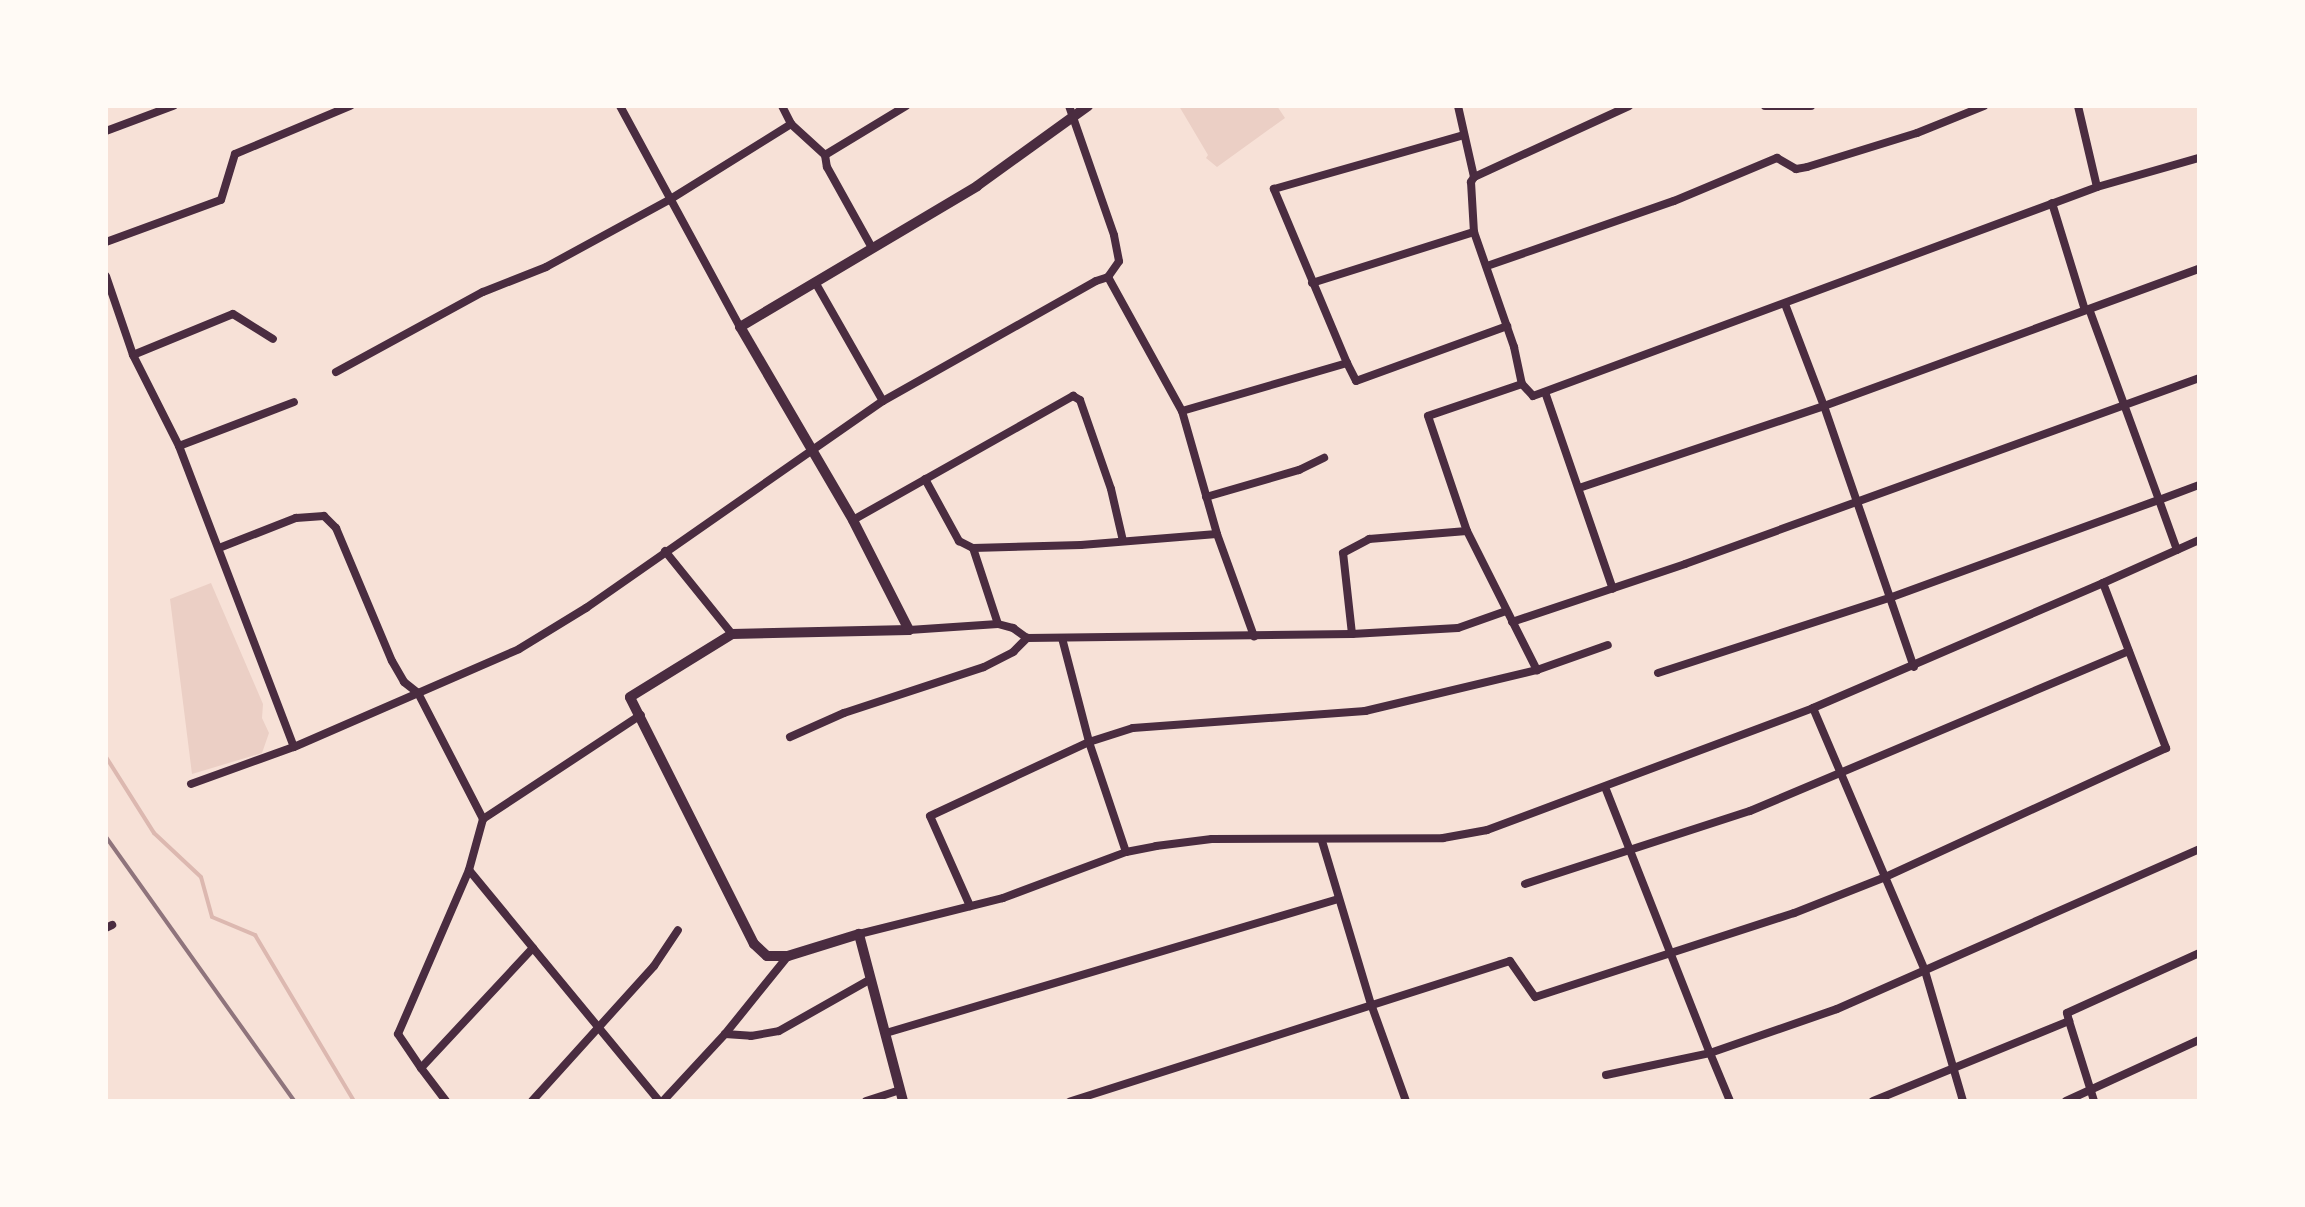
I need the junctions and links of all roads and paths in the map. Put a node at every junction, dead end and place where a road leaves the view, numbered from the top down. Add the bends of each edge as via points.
1 (173, 106) edge
2 (350, 106) edge
3 (620, 106) edge
4 (782, 106) edge
5 (906, 106) edge
6 (1088, 106) edge
7 (1458, 106) edge
8 (1629, 106) edge
9 (1765, 106) edge
10 (1811, 106) edge
11 (1984, 106) edge
12 (2078, 106) edge
13 (1072, 111) edge
14 (791, 124) junction
15 (106, 131) edge
16 (1463, 135) junction
17 (825, 155) junction
18 (2199, 158) edge
19 (1474, 177) junction
20 (2097, 187) junction
21 (669, 200) junction
22 (2052, 203) junction
23 (1474, 232) junction
24 (106, 242) edge
25 (872, 248) junction
26 (1487, 266) junction
27 (2199, 269) edge
28 (106, 276) edge
29 (1108, 277) junction
30 (815, 282) junction
31 (1312, 283) junction
32 (1785, 304) junction
33 (2087, 309) junction
34 (1507, 326) junction
35 (740, 327) junction
36 (273, 339) dead end
37 (133, 355) junction
38 (1347, 363) junction
39 (336, 372) dead end
40 (2199, 378) edge
41 (1522, 384) junction
42 (1545, 392) junction
43 (883, 401) junction
44 (294, 402) dead end
45 (2123, 405) junction
46 (1824, 406) junction
47 (1182, 411) junction
48 (179, 446) junction
49 (813, 450) junction
50 (1324, 458) dead end
51 (925, 479) junction
52 (2199, 485) edge
53 (1579, 488) junction
54 (1206, 497) junction
55 (2159, 500) junction
56 (1858, 502) junction
57 (853, 520) junction
58 (1467, 531) junction
59 (1217, 534) junction
60 (2199, 540) edge
61 (1123, 541) junction
62 (219, 548) junction
63 (973, 548) junction
64 (2177, 550) junction
65 (665, 551) junction
66 (2103, 583) junction
67 (1613, 589) junction
68 (1892, 597) junction
69 (1506, 611) junction
70 (1512, 622) junction
71 (998, 624) junction
72 (909, 630) junction
73 (732, 634) junction
74 (1352, 634) junction
75 (1254, 636) junction
76 (1027, 638) junction
77 (1062, 638) junction
78 (1608, 645) dead end
79 (2129, 651) junction
80 (1914, 667) junction
81 (1537, 670) junction
82 (1658, 673) dead end
83 (418, 693) junction
84 (1813, 708) junction
85 (641, 715) junction
86 (790, 737) dead end
87 (1089, 742) junction
88 (294, 747) junction
89 (1840, 772) junction
90 (191, 784) dead end
91 (1605, 787) junction
92 (483, 819) junction
93 (1322, 841) junction
94 (2199, 849) edge
95 (1631, 850) junction
96 (1126, 852) junction
97 (469, 870) junction
98 (1883, 878) junction
99 (1525, 884) dead end
100 (1337, 899) dead end
101 (970, 906) junction
102 (678, 930) dead end
103 (859, 934) junction
104 (533, 948) junction
105 (1673, 952) junction
106 (2199, 953) edge
107 (788, 956) junction
108 (1925, 971) junction
109 (869, 980) junction
110 (1371, 1004) junction
111 (2069, 1021) junction
112 (600, 1029) junction
113 (886, 1033) junction
114 (725, 1034) junction
115 (2199, 1040) edge
116 (1710, 1053) junction
117 (1954, 1066) junction
118 (421, 1068) junction
119 (1606, 1075) dead end
120 (2092, 1089) junction
121 (901, 1096) edge
122 (1878, 1100) edge
123 (446, 1101) edge
124 (532, 1101) edge
125 (661, 1101) edge
126 (866, 1101) edge
127 (1070, 1101) edge
128 (1406, 1101) edge
129 (1730, 1101) edge
130 (1963, 1101) edge
131 (2066, 1101) edge
132 (2094, 1101) edge

1 - 15 street
2 - 24 street via 235,154 221,200
3 - 21 street
4 - 14 street
5 - 17 street
6 - 13 street
7 - 16 street
8 - 19 street
9 - 10 street
11 - 26 street via 1807,167 1796,169 1777,158 1674,201
12 - 20 street
13 - 25 street via 977,186
13 - 29 street via 1119,261
14 - 17 street
14 - 21 street
16 - 19 street
16 - 31 street via 1274,189
17 - 25 street
18 - 20 street
19 - 23 street
20 - 22 street
21 - 35 street
21 - 39 street
22 - 32 street
22 - 33 street
23 - 26 street
23 - 31 street
25 - 30 street
26 - 34 street
27 - 33 street
28 - 37 street
29 - 43 street
29 - 47 street
30 - 35 street
30 - 43 street
31 - 38 street
32 - 42 street
32 - 46 street
33 - 45 street
33 - 46 street
34 - 38 street via 1356,381
34 - 41 street
35 - 49 street
36 - 37 street via 233,314
37 - 48 street
38 - 47 street
40 - 45 street
41 - 42 street via 1533,396
41 - 58 street via 1428,416
42 - 53 street
43 - 49 street
44 - 48 street
45 - 55 street
45 - 56 street
46 - 53 street
46 - 56 street
47 - 54 street
48 - 62 street
49 - 57 street
49 - 65 street
50 - 54 street
51 - 57 street
51 - 61 street via 1073,396 1080,400 1111,489
51 - 63 street via 959,541
52 - 55 street
53 - 67 street
54 - 59 street
55 - 64 street
55 - 68 street
56 - 67 street
56 - 68 street
57 - 72 street
58 - 69 street
58 - 74 street via 1369,539 1343,553
59 - 61 street
59 - 75 street
60 - 64 street
61 - 63 street
62 - 83 street via 296,518 324,516 336,528 392,661
62 - 88 street
63 - 71 street
64 - 66 street
65 - 73 street
65 - 83 street via 519,649
66 - 79 street
66 - 80 street
67 - 70 street
68 - 80 street
68 - 82 street
69 - 70 street
69 - 74 street via 1458,628
70 - 81 street
71 - 72 street
71 - 76 street
72 - 73 street
73 - 85 street via 630,697
74 - 75 street
75 - 77 street
76 - 77 street
76 - 86 street via 984,667 844,713
77 - 87 street
78 - 81 street
79 - 89 street
79 - 98 street via 2166,748
80 - 84 street
81 - 87 street via 1365,711 1133,728
83 - 88 street
83 - 92 street
84 - 89 street
84 - 91 street
85 - 92 street
85 - 107 street via 754,944 767,956
87 - 96 street
87 - 101 street via 930,816
88 - 90 street
89 - 95 street via 1750,811
89 - 98 street
91 - 93 street via 1487,830 1443,838
91 - 95 street
92 - 97 street
93 - 96 street via 1212,839
93 - 110 street
94 - 108 street
95 - 99 street
95 - 105 street
96 - 101 street
97 - 104 street
97 - 118 street via 398,1034
98 - 105 street
98 - 108 street
100 - 113 street
101 - 103 street
102 - 112 street
103 - 107 street
103 - 109 street
104 - 112 street
104 - 118 street
105 - 110 street via 1535,997 1510,961
105 - 116 street
106 - 111 street via 2067,1013
107 - 114 street
108 - 116 street via 1837,1009
108 - 117 street
109 - 113 street
109 - 114 street via 779,1031
110 - 127 street
110 - 128 street
111 - 117 street
111 - 120 street
112 - 124 street
112 - 125 street
113 - 121 street
114 - 125 street
115 - 120 street
116 - 119 street
116 - 129 street
117 - 122 street
117 - 130 street
118 - 123 street
120 - 131 street
120 - 132 street
121 - 126 street

